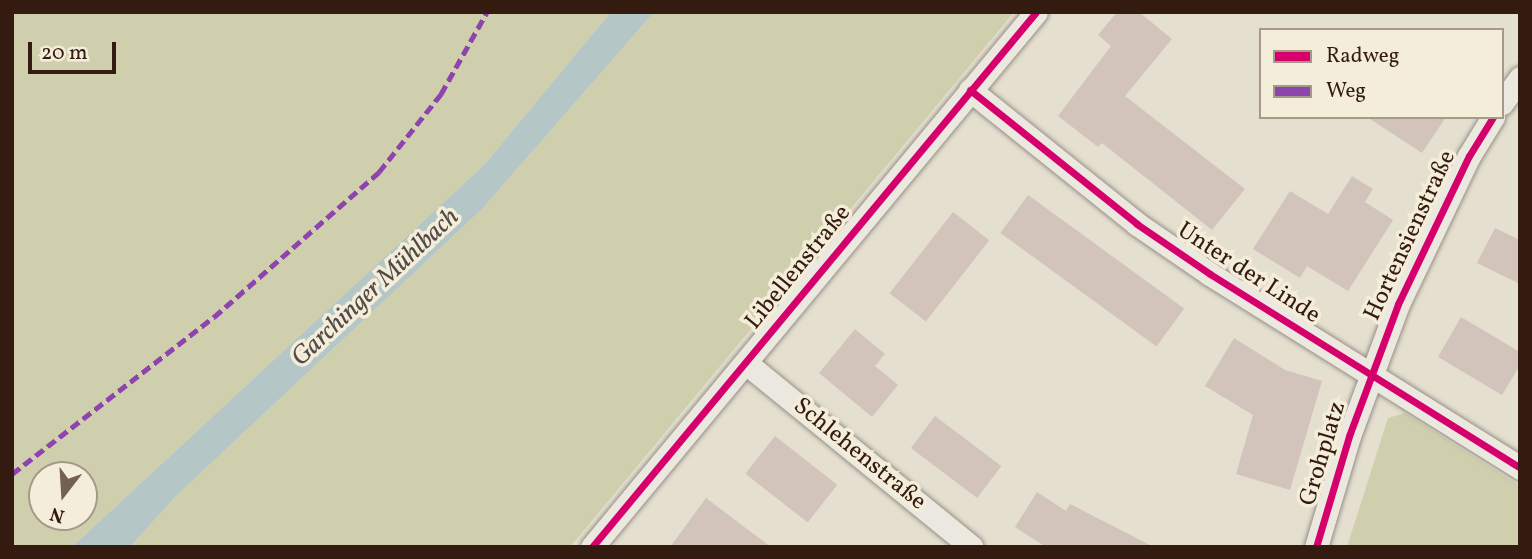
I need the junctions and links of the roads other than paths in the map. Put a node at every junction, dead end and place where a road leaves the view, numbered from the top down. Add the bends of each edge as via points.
1 (1036, 12) edge
2 (1520, 78) edge
3 (970, 90) junction
4 (1504, 100) edge
5 (1492, 119) edge
6 (746, 363) junction
7 (1370, 374) junction
8 (1520, 468) edge
9 (592, 547) edge
10 (972, 547) edge
11 (1315, 547) edge

1 - 3 street, Libellenstraße
2 - 4 street
3 - 6 street, Libellenstraße
3 - 7 street, Unter der Linde via 1137,224
5 - 7 street, Hortensienstraße via 1429,236
6 - 9 street, Libellenstraße
6 - 10 street, Schlehenstraße
7 - 8 street, Unter der Linde
7 - 11 street, Grohplatz

